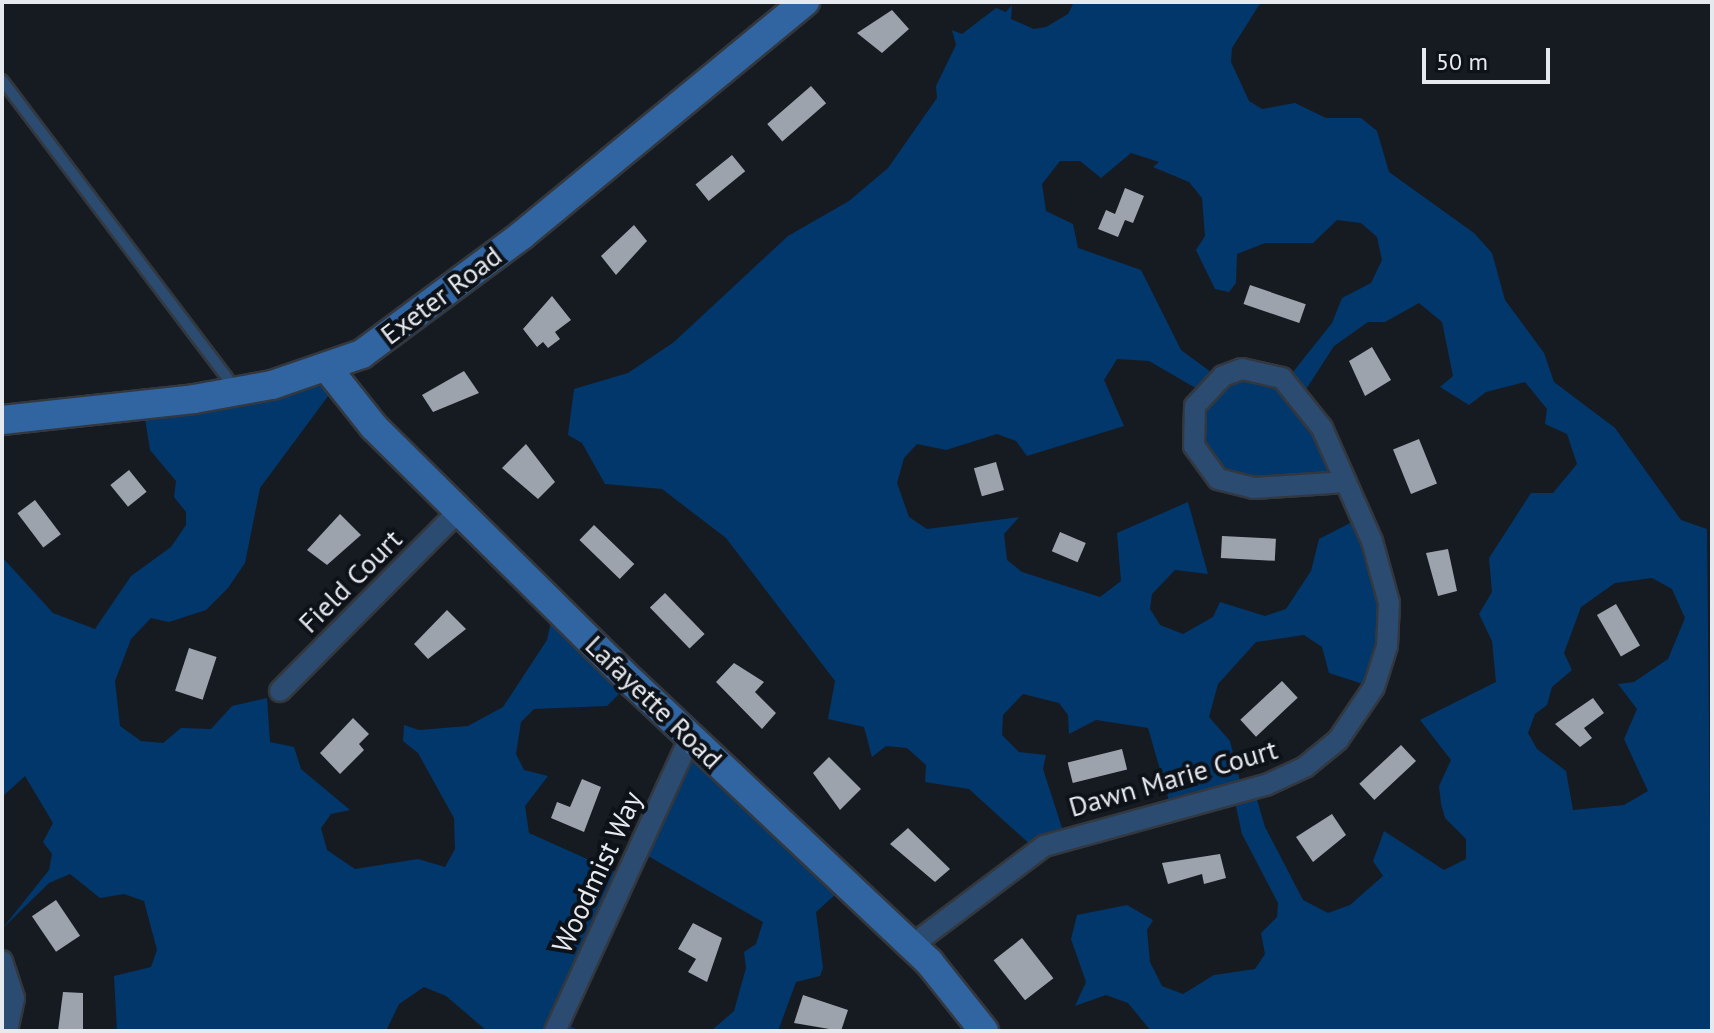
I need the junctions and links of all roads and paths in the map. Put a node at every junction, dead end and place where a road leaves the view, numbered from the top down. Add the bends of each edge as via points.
1 (805, 2) edge
2 (2, 80) edge
3 (328, 369) junction
4 (237, 391) junction
5 (2, 420) edge
6 (1346, 482) junction
7 (459, 511) junction
8 (280, 691) dead end
9 (690, 737) junction
10 (911, 946) junction
11 (2, 961) edge
12 (7, 1031) edge
13 (555, 1031) edge
14 (984, 1031) edge

1 - 3 street, Exeter Road via 511,243 362,354
2 - 4 lane
3 - 4 street, Exeter Road
3 - 7 street, Lafayette Road via 346,396
4 - 5 street, Exeter Road
6 - 6 street, Dawn Marie Court via 1309,406 1282,378 1242,369 1215,382 1195,406 1194,446 1218,479 1254,488
6 - 10 street, Dawn Marie Court via 1380,561 1389,625 1374,687 1338,740 1305,767 1266,785 1044,846
7 - 8 street, Field Court
7 - 9 street, Lafayette Road
9 - 10 street, Lafayette Road
9 - 13 street, Woodmist Way
10 - 14 street, Lafayette Road
11 - 12 street via 14,998

